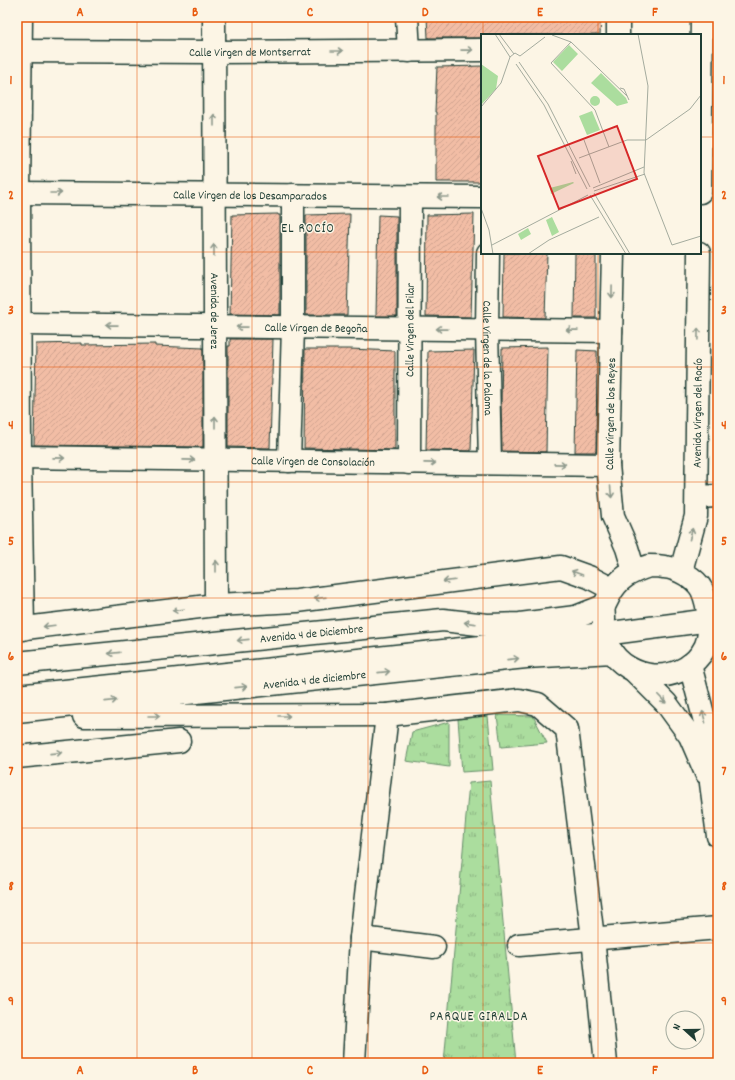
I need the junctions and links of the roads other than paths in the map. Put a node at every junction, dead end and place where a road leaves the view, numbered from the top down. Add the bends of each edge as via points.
1 (21, 17) edge
2 (214, 17) edge
3 (407, 17) edge
4 (618, 17) edge
5 (702, 17) edge
6 (618, 34) edge
7 (481, 50) edge
8 (19, 51) edge
9 (409, 51) junction
10 (214, 52) junction
11 (701, 106) edge
12 (18, 193) edge
13 (214, 194) junction
14 (701, 194) edge
15 (293, 195) junction
16 (718, 195) edge
17 (410, 197) junction
18 (481, 197) edge
19 (488, 254) edge
20 (613, 254) edge
21 (699, 254) edge
22 (20, 324) junction
23 (215, 326) junction
24 (293, 327) junction
25 (410, 328) junction
26 (487, 329) junction
27 (611, 331) junction
28 (18, 457) edge
29 (216, 460) junction
30 (289, 461) junction
31 (409, 462) junction
32 (490, 463) junction
33 (608, 465) junction
34 (718, 496) edge
35 (697, 497) junction
36 (634, 571) junction
37 (681, 572) junction
38 (216, 605) junction
39 (712, 616) edge
40 (607, 621) junction
41 (20, 629) edge
42 (17, 663) edge
43 (690, 665) junction
44 (634, 671) junction
45 (17, 687) edge
46 (17, 696) edge
47 (17, 711) edge
48 (387, 715) junction
49 (17, 716) edge
50 (179, 741) dead end
51 (17, 757) edge
52 (711, 783) junction
53 (718, 836) edge
54 (718, 928) edge
55 (361, 938) junction
56 (593, 938) junction
57 (519, 945) dead end
58 (434, 947) dead end
59 (354, 1063) edge
60 (606, 1063) edge

1 - 8 street
2 - 10 street, Avenida de Jerez
3 - 9 street
4 - 6 street
5 - 11 street
9 -> 7 street, Calle Virgen de Montserrat
8 - 10 street, Calle Virgen de Montserrat
8 - 12 street
10 -> 9 street, Calle Virgen de Montserrat
13 -> 10 street, Avenida de Jerez
12 -> 13 street, Calle Virgen de los Desamparados
12 - 22 street
13 - 15 street, Calle Virgen de los Desamparados
23 -> 13 street, Avenida de Jerez
14 - 16 street
15 - 17 street, Calle Virgen de los Desamparados
15 - 24 street
18 -> 17 street, Calle Virgen de los Desamparados
17 - 25 street, Calle Virgen del Pilar
19 - 26 street, Calle Virgen de la Paloma
20 -> 27 street, Calle Virgen de los Reyes
35 -> 21 street, Avenida Virgen del Rocío
23 -> 22 street, Calle Virgen de Begoña
22 - 28 street
24 -> 23 street, Calle Virgen de Begoña
29 -> 23 street, Avenida de Jerez
24 - 25 street, Calle Virgen de Begoña
24 - 30 street
26 -> 25 street, Calle Virgen de Begoña
25 - 31 street, Calle Virgen del Pilar
27 -> 26 street, Calle Virgen de Begoña
26 - 32 street, Calle Virgen de la Paloma
27 - 33 street, Calle Virgen de los Reyes
28 -> 29 street, Calle Virgen de Consolación
28 - 41 street
29 - 30 street, Calle Virgen de Consolación
38 -> 29 street, Avenida de Jerez
30 - 31 street, Calle Virgen de Consolación
31 -> 32 street, Calle Virgen de Consolación
32 -> 33 street, Calle Virgen de Consolación
33 -> 36 street, Calle Virgen de los Reyes via 613,516
34 - 35 street
37 -> 35 street, Avenida Virgen del Rocío via 696,516
36 - 37 street via 649,566 666,567
36 - 40 street via 622,579
37 - 39 street via 692,579
40 -> 38 street via 589,577 561,567 297,600
38 -> 41 street
39 - 40 street
39 - 43 street via 701,654
40 -> 42 street, Avenida 4 de Diciembre via 576,617 487,625 443,620
40 - 44 street via 622,663
40 - 45 street via 434,644
40 - 46 street
47 -> 40 street, Avenida 4 de diciembre via 526,657
43 - 44 street via 663,676
52 -> 43 street via 712,756 708,733
44 -> 52 street via 666,703 690,736
49 -> 48 street
48 - 55 street
48 - 56 street via 519,700 538,704 567,729
51 -> 50 street
52 - 53 street
54 - 56 street
55 - 58 street
55 - 59 street
56 - 57 street
56 - 60 street

